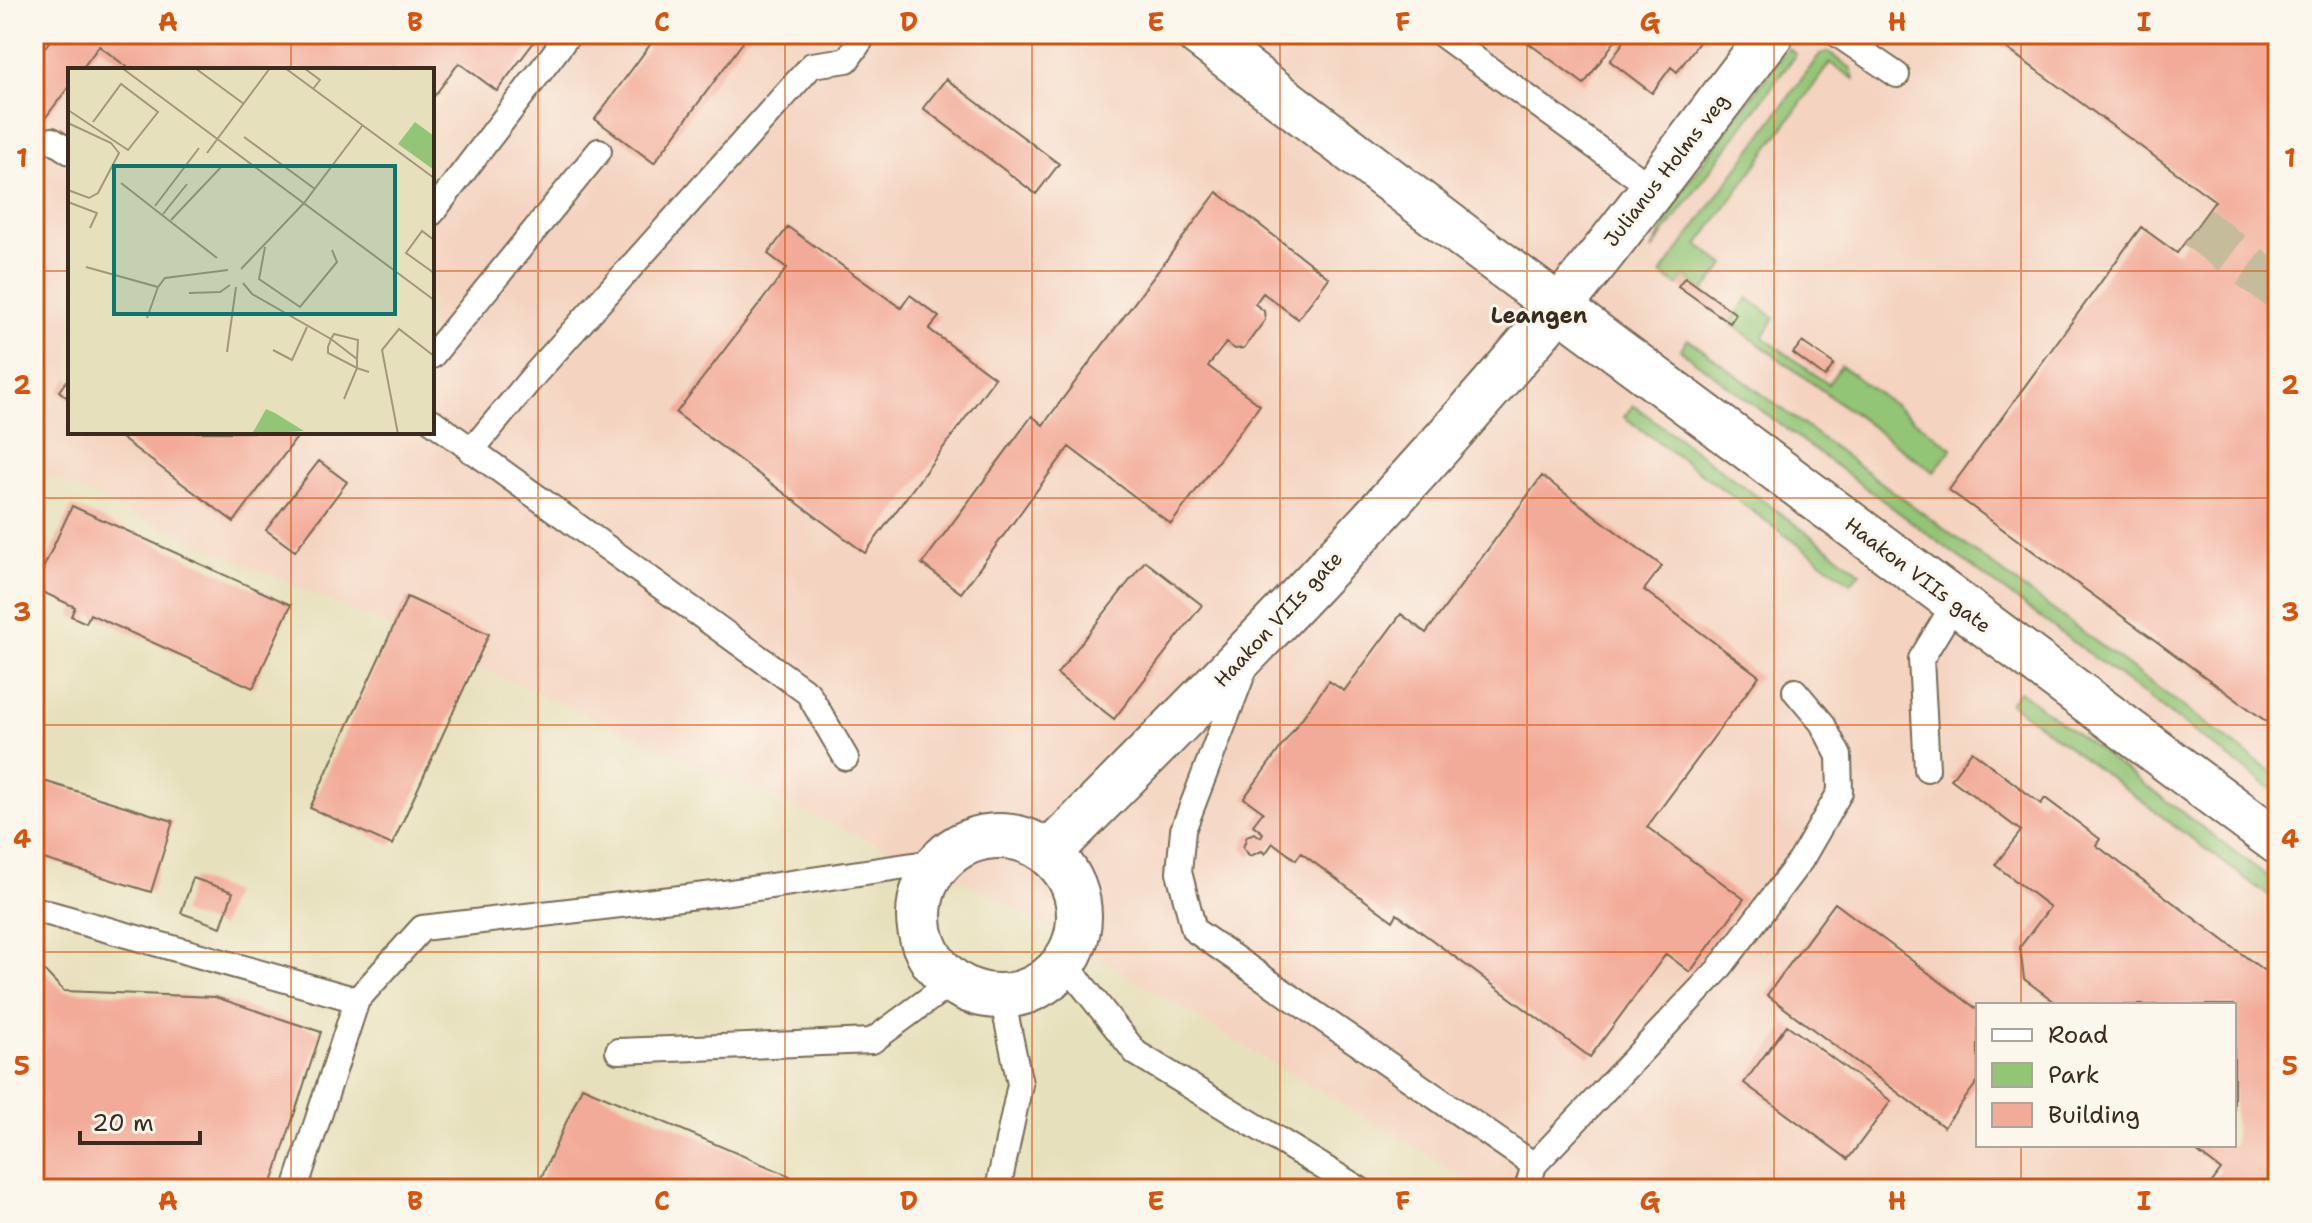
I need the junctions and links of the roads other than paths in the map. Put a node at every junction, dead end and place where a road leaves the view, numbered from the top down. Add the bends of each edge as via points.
1 (569, 34) edge
2 (865, 34) edge
3 (1198, 34) edge
4 (1441, 34) edge
5 (1771, 34) edge
6 (1837, 34) edge
7 (1864, 42) edge
8 (1897, 75) dead end
9 (599, 151) dead end
10 (1652, 188) junction
11 (434, 210) edge
12 (1561, 305) junction
13 (434, 354) edge
14 (434, 423) edge
15 (471, 451) junction
16 (1955, 603) junction
17 (1251, 650) junction
18 (1795, 691) dead end
19 (846, 758) dead end
20 (1927, 769) dead end
21 (2278, 842) edge
22 (1049, 853) junction
23 (940, 861) junction
24 (34, 909) edge
25 (1065, 963) junction
26 (952, 982) junction
27 (1002, 997) junction
28 (357, 1000) junction
29 (618, 1051) dead end
30 (1534, 1165) junction
31 (295, 1189) edge
32 (998, 1189) edge
33 (1359, 1189) edge
34 (1527, 1189) edge

1 - 11 lane
2 - 15 lane via 847,60 812,65
3 - 12 street, Haakon VIIs gate
4 - 10 lane
5 - 10 street, Julianus Holms veg
6 - 7 lane
7 - 8 lane
9 - 13 lane
10 - 12 street, Julianus Holms veg
12 - 16 street, Haakon VIIs gate
12 - 17 street, Haakon VIIs gate
14 - 15 lane
15 - 19 lane via 808,693
16 - 20 lane via 1921,659
16 - 21 street, Haakon VIIs gate
17 - 22 street, Haakon VIIs gate
17 - 30 lane via 1183,830 1179,872 1194,930
18 - 30 lane via 1822,723 1839,756 1840,792 1801,860 1718,970
22 - 23 street via 1005,836 959,846
22 - 25 street via 1071,881 1080,917
23 - 26 street via 925,884 921,938 933,962
23 - 28 lane via 422,928
24 - 28 lane
25 - 27 street via 1037,986
25 - 33 lane via 1136,1053
26 - 27 street
26 - 29 lane via 872,1041
27 - 32 lane via 1020,1084
28 - 31 lane
30 - 34 lane

